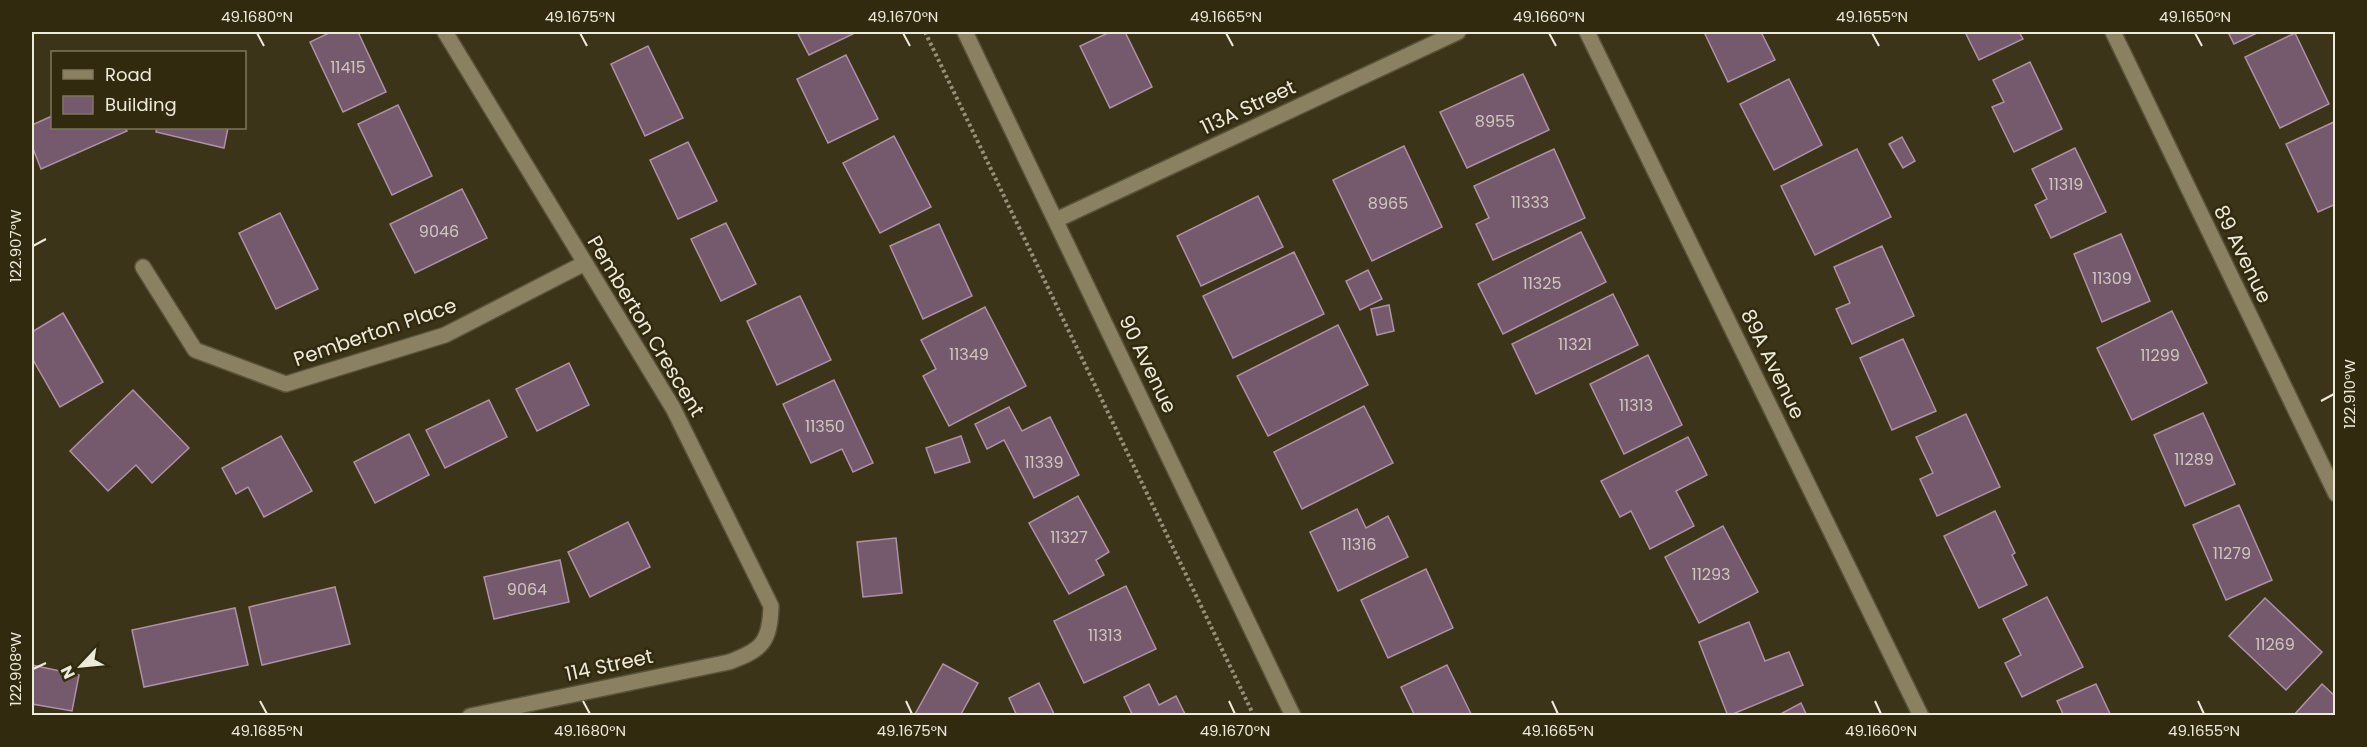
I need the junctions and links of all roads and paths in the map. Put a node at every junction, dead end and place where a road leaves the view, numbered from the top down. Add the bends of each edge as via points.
1 (445, 32) edge
2 (925, 32) edge
3 (965, 32) edge
4 (1458, 32) edge
5 (1587, 32) edge
6 (2113, 32) edge
7 (1056, 220) junction
8 (585, 263) junction
9 (143, 267) dead end
10 (2336, 494) edge
11 (754, 652) joint
12 (471, 716) edge
13 (1254, 716) edge
14 (1293, 716) edge
15 (1921, 716) edge

1 - 8 street, Pemberton Crescent
2 - 13 path
3 - 7 street, 90 Avenue
4 - 7 street, 113A Street
5 - 15 street, 89A Avenue
6 - 10 street, 89 Avenue
7 - 14 street, 90 Avenue
8 - 9 street, Pemberton Place via 445,335 286,384 195,350
8 - 11 street, Pemberton Crescent via 673,408 771,606 770,624
11 - 12 street, 114 Street via 729,662

